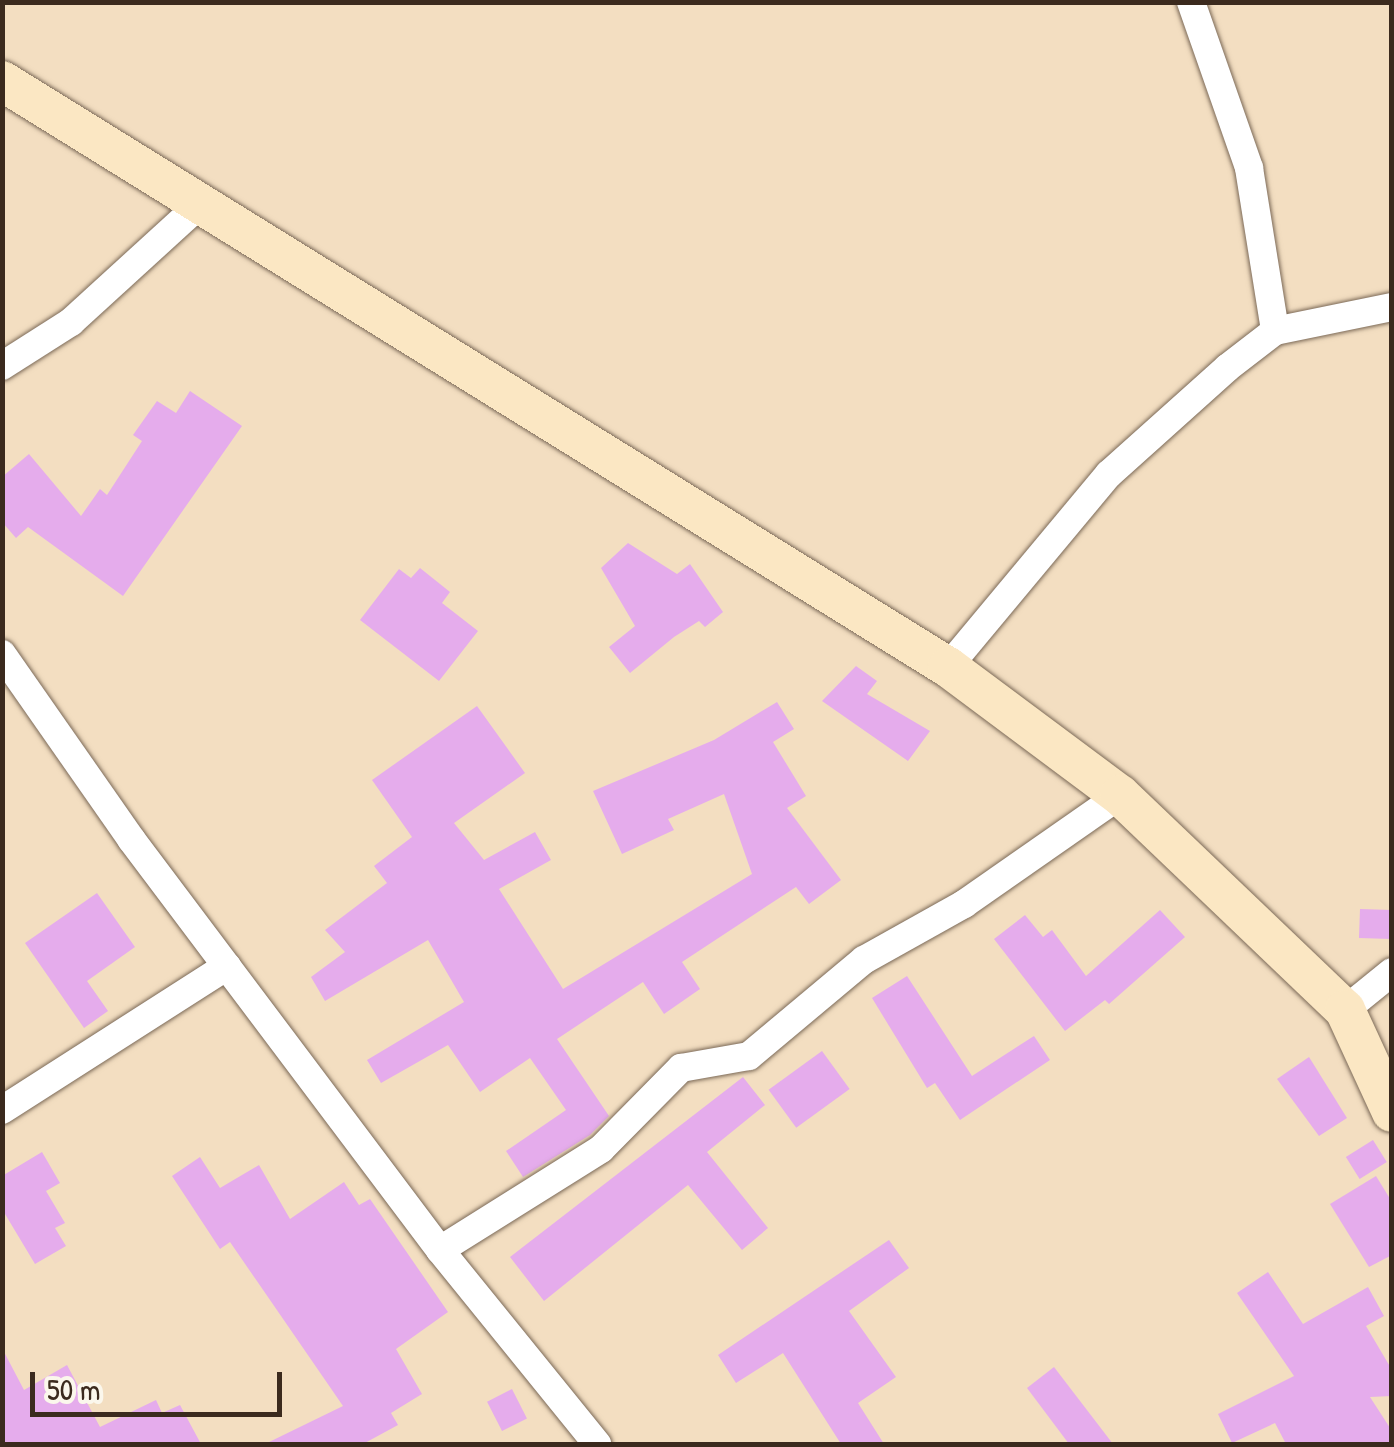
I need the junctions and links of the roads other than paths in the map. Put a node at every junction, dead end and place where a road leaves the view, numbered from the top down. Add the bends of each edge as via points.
1 (1191, 2) edge
2 (2, 81) edge
3 (199, 205) junction
4 (1392, 307) edge
5 (1275, 331) junction
6 (2, 366) edge
7 (2, 654) edge
8 (948, 667) junction
9 (1120, 795) junction
10 (228, 966) junction
11 (1392, 972) edge
12 (1344, 1010) junction
13 (2, 1110) edge
14 (1392, 1112) edge
15 (440, 1250) junction
16 (597, 1444) edge

1 - 5 street via 1250,168
2 - 3 main road
3 - 6 street via 71,322
3 - 8 main road
4 - 5 street
5 - 8 street via 1139,442
7 - 10 street
8 - 9 main road
9 - 12 main road
9 - 15 street via 964,904 864,960 749,1056 681,1068 600,1148
10 - 13 street
10 - 15 street
11 - 12 street
12 - 14 main road
15 - 16 street

